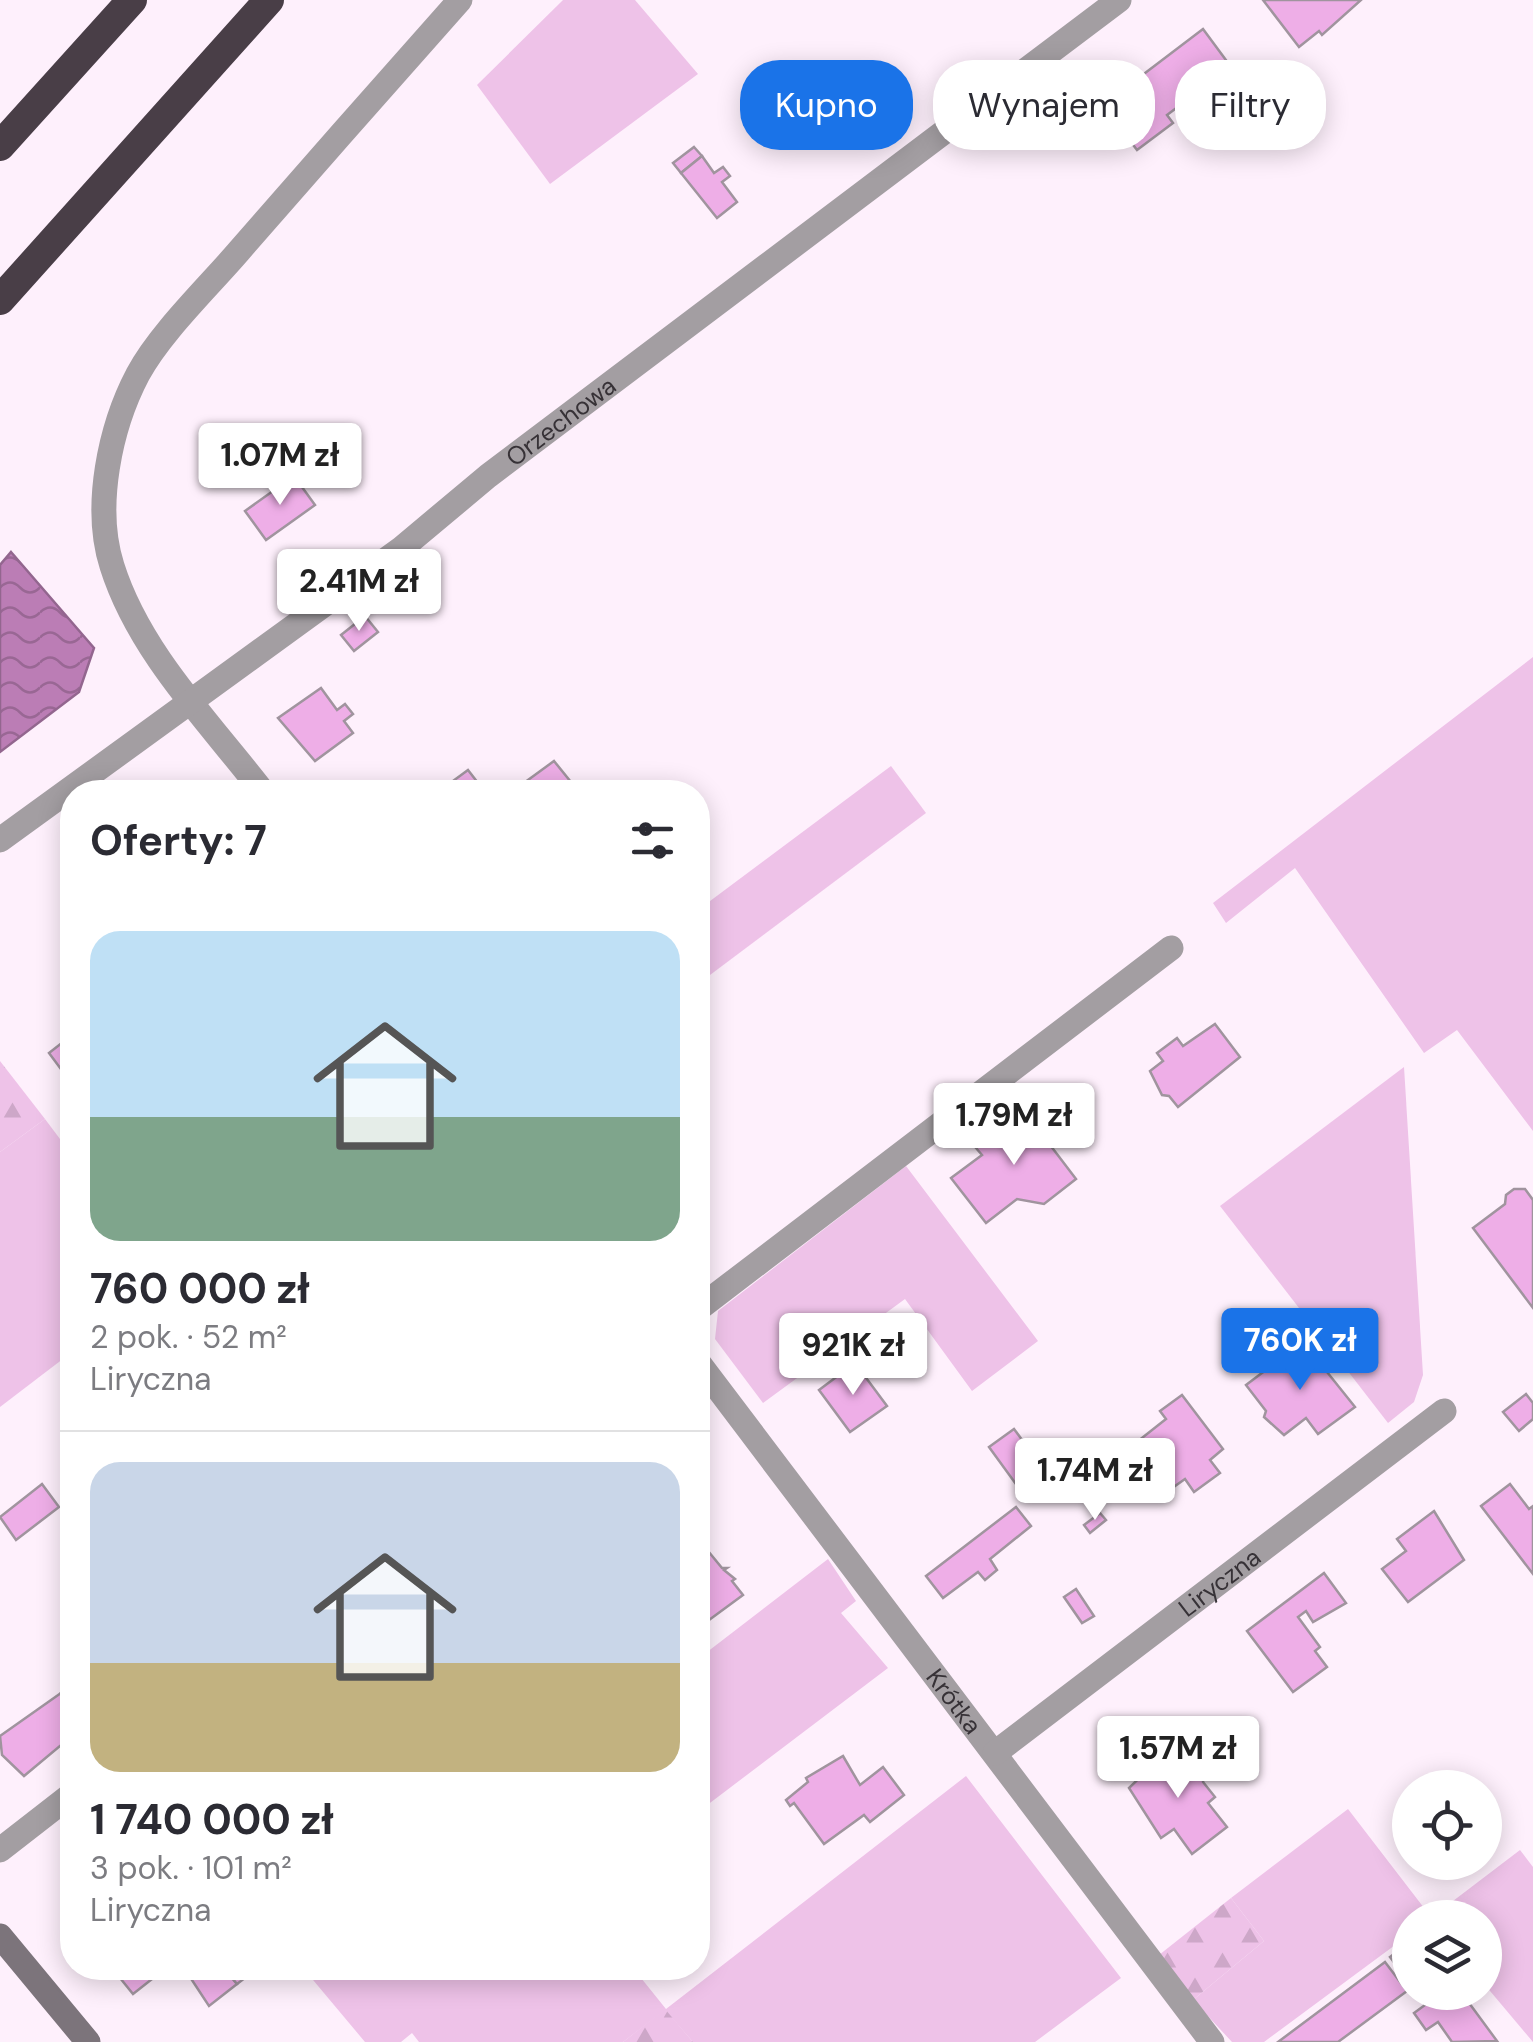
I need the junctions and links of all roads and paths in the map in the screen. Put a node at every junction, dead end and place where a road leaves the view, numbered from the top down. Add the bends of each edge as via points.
1 (132, 0) edge
2 (269, 0) edge
3 (460, 0) edge
4 (1119, 0) edge
5 (0, 146) edge
6 (0, 300) edge
7 (192, 700) junction
8 (82, 780) edge
9 (253, 780) edge
10 (60, 796) edge
11 (0, 840) edge
12 (1171, 948) dead end
13 (710, 1301) edge
14 (710, 1378) edge
15 (1444, 1410) dead end
16 (995, 1753) junction
17 (60, 1803) edge
18 (0, 1850) edge
19 (0, 1936) edge
20 (88, 2042) edge
21 (1212, 2042) edge

1 - 5 highway
2 - 6 highway
3 - 7 street via 186,314 140,372 120,417 106,504 112,566 155,654
4 - 7 street, Orzechowa via 402,548
7 - 8 street, Orzechowa
7 - 9 street
10 - 11 street, Orzechowa
12 - 13 street
14 - 16 street, Krótka
15 - 16 street, Liryczna
16 - 21 street, Krótka
17 - 18 street
19 - 20 street

